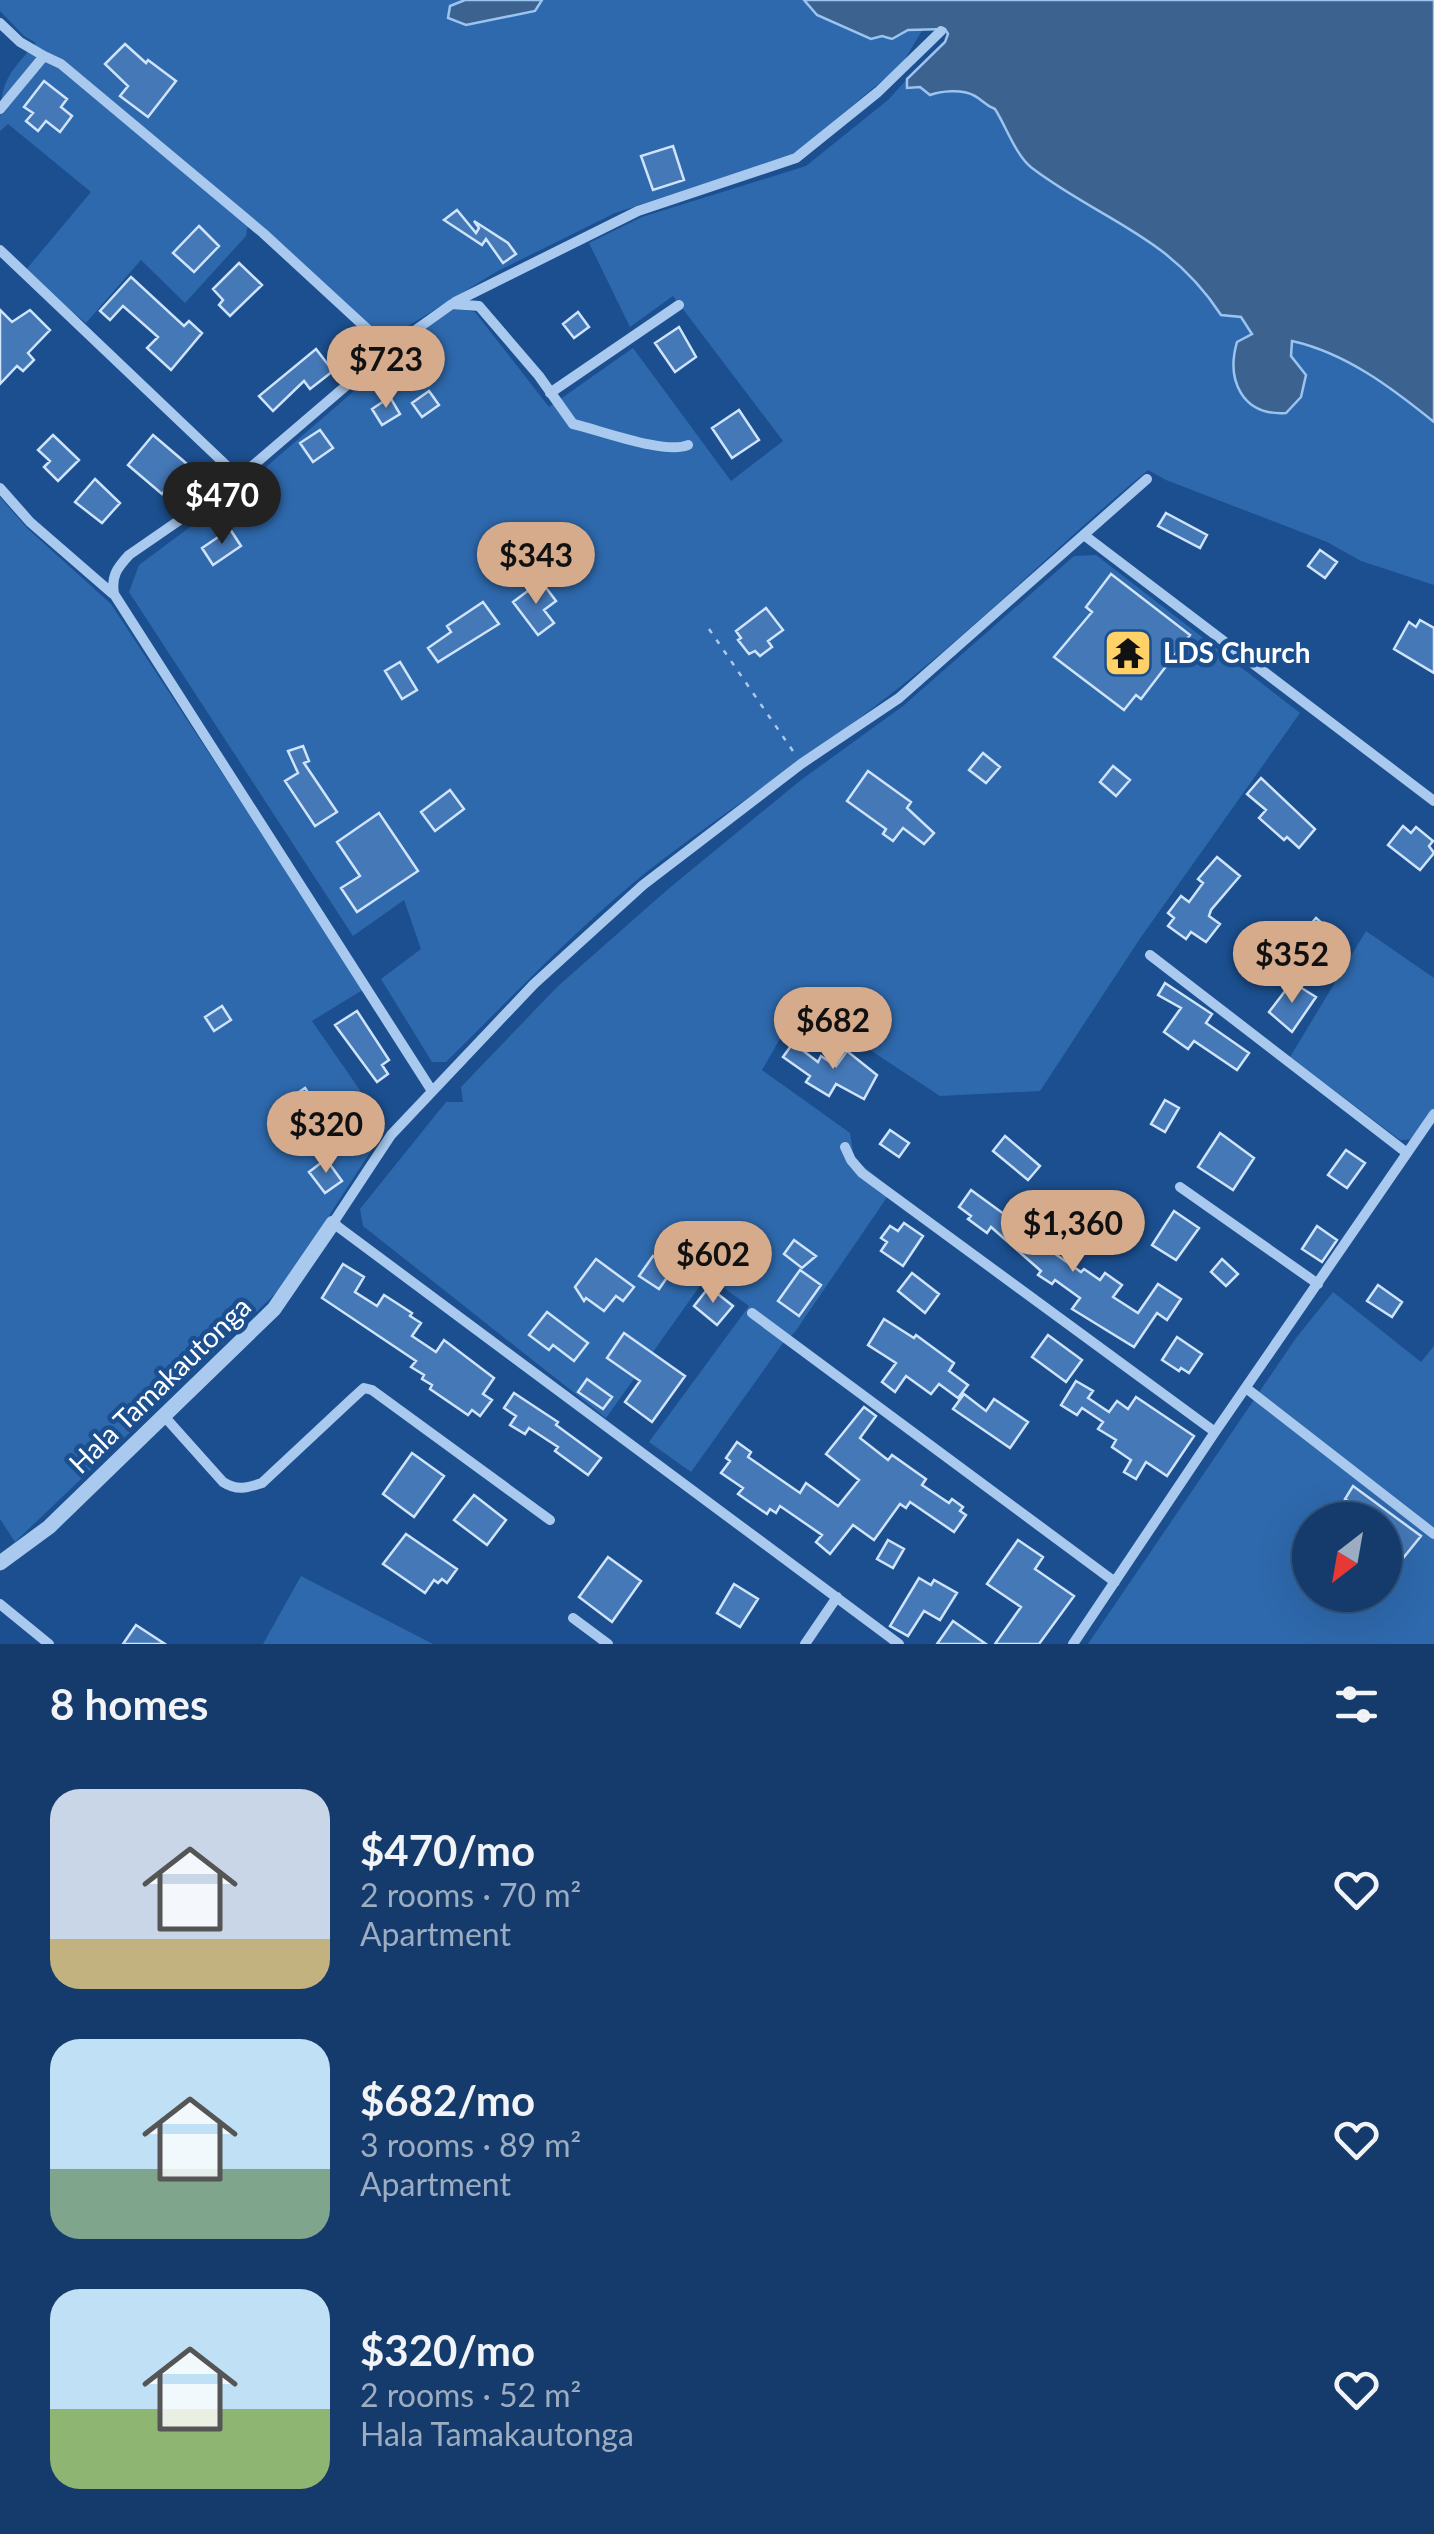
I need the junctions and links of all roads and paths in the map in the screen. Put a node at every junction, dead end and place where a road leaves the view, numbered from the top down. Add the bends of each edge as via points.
1 (0, 23) edge
2 (941, 31) dead end
3 (44, 56) junction
4 (0, 108) edge
5 (0, 250) edge
6 (452, 304) junction
7 (679, 305) dead end
8 (389, 349) junction
9 (550, 393) junction
10 (688, 445) dead end
11 (1147, 479) dead end
12 (229, 486) junction
13 (0, 488) edge
14 (1084, 535) junction
15 (114, 594) junction
16 (709, 629) dead end
17 (801, 764) junction
18 (1434, 801) edge
19 (1150, 955) dead end
20 (432, 1090) junction
21 (1434, 1114) edge
22 (845, 1147) dead end
23 (1406, 1153) junction
24 (1180, 1187) dead end
25 (332, 1223) junction
26 (1318, 1284) junction
27 (752, 1312) dead end
28 (1246, 1388) junction
29 (164, 1416) junction
30 (1215, 1432) junction
31 (550, 1520) dead end
32 (1434, 1534) edge
33 (0, 1563) edge
34 (1116, 1582) junction
35 (837, 1597) junction
36 (0, 1604) edge
37 (573, 1618) dead end
38 (49, 1644) edge
39 (608, 1644) edge
40 (805, 1644) edge
41 (899, 1644) edge
42 (1074, 1644) edge

1 - 3 street
2 - 6 street via 796,158 638,211
3 - 4 street
3 - 8 street via 262,233
5 - 12 street via 228,466
6 - 8 street
6 - 9 street via 479,306
7 - 9 street
8 - 12 street
9 - 10 street via 572,424 647,444
11 - 14 street
12 - 15 street via 129,554 116,568
13 - 15 street
14 - 17 street via 900,698
14 - 18 street
15 - 20 street
16 - 17 path
17 - 20 street via 644,885 534,984
19 - 23 street
20 - 25 street via 391,1135
21 - 23 street
22 - 30 street via 862,1173
23 - 26 street
24 - 26 street
25 - 29 street, Hala Tamakautonga via 274,1309
25 - 35 street
26 - 28 street
27 - 34 street
28 - 30 street
28 - 32 street
29 - 31 street via 223,1482 245,1488 262,1483 364,1388 372,1390
29 - 33 street, Hala Tamakautonga
30 - 34 street
34 - 42 street
35 - 40 street
35 - 41 street
36 - 38 street
37 - 39 street

